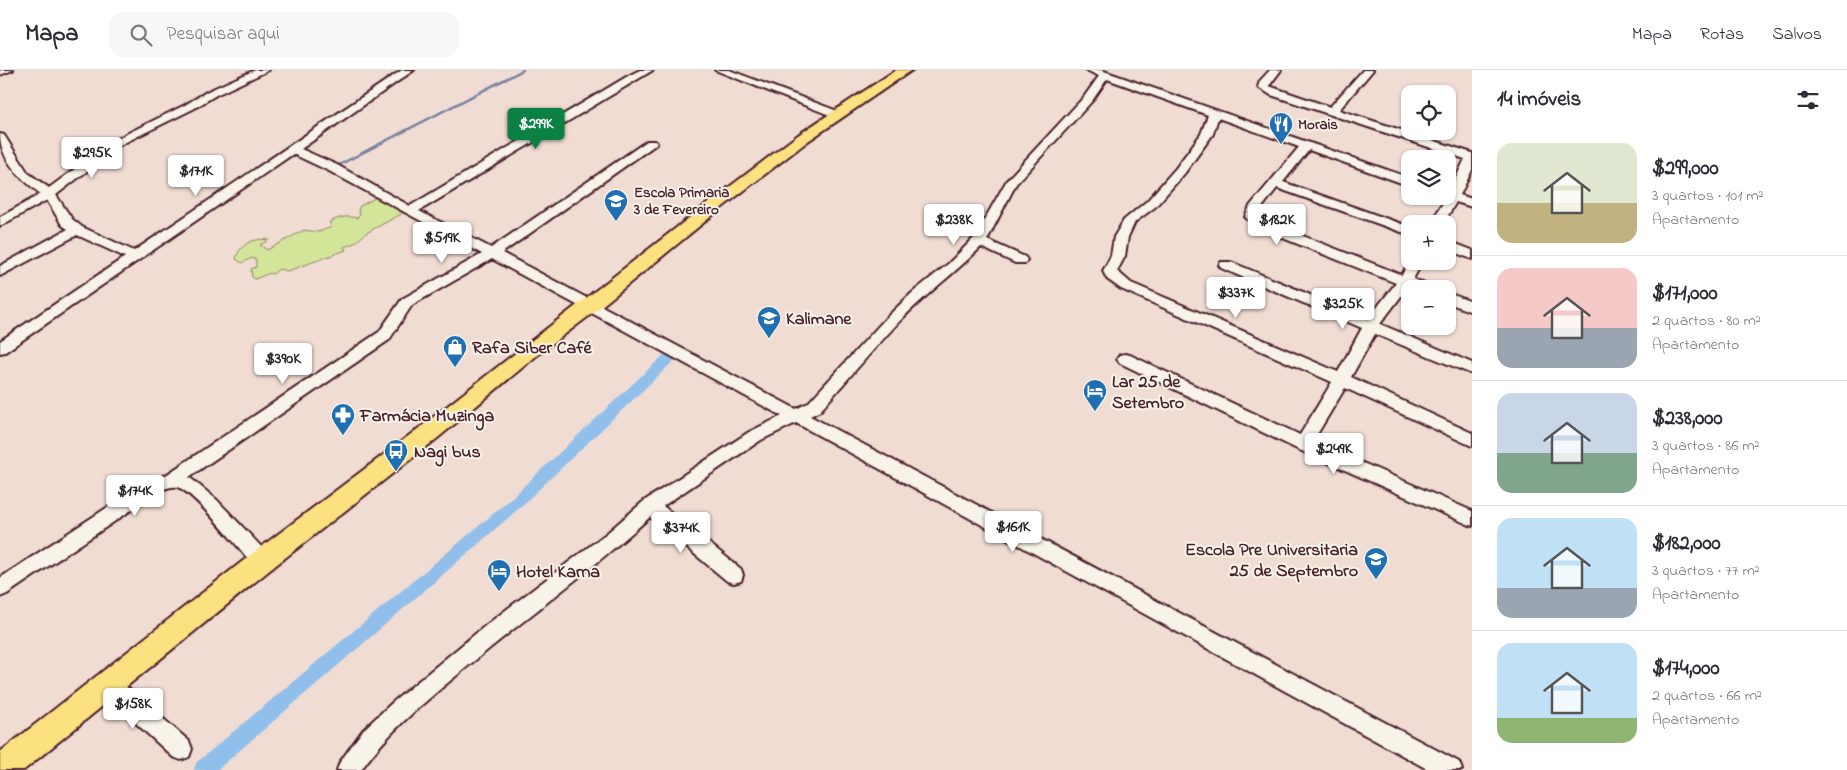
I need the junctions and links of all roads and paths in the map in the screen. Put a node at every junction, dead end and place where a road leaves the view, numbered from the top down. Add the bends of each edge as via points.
1 (8, 70) edge
2 (264, 70) edge
3 (409, 70) edge
4 (648, 70) edge
5 (720, 70) edge
6 (905, 70) edge
7 (1091, 70) edge
8 (1134, 70) edge
9 (1276, 70) edge
10 (1368, 70) edge
11 (0, 72) edge
12 (1105, 75) junction
13 (1119, 80) junction
14 (1333, 111) junction
15 (1214, 113) junction
16 (836, 114) junction
17 (0, 137) edge
18 (651, 143) dead end
19 (1306, 146) junction
20 (290, 149) junction
21 (1472, 157) edge
22 (1401, 179) edge
23 (1274, 183) junction
24 (1456, 185) edge
25 (49, 194) junction
26 (1456, 198) edge
27 (1472, 204) edge
28 (410, 211) junction
29 (0, 222) edge
30 (1401, 228) edge
31 (77, 230) junction
32 (978, 241) junction
33 (1456, 248) edge
34 (493, 253) junction
35 (1472, 255) edge
36 (135, 256) junction
37 (1020, 260) dead end
38 (1226, 265) dead end
39 (0, 272) edge
40 (1402, 280) edge
41 (1401, 286) edge
42 (1456, 301) edge
43 (591, 305) junction
44 (1472, 307) edge
45 (1371, 326) junction
46 (0, 348) edge
47 (1125, 359) dead end
48 (1472, 369) edge
49 (1342, 380) junction
50 (794, 416) junction
51 (1472, 440) edge
52 (1303, 444) junction
53 (171, 480) junction
54 (650, 506) junction
55 (1472, 519) edge
56 (262, 561) junction
57 (734, 575) dead end
58 (0, 588) edge
59 (108, 685) junction
60 (181, 749) dead end
61 (1, 770) edge
62 (348, 770) edge
63 (1450, 770) edge

1 - 11 street
2 - 25 street via 118,142
3 - 20 street
4 - 28 street
5 - 16 street
6 - 16 main road
7 - 12 street
8 - 13 street
9 - 14 street via 1263,87
10 - 14 street
12 - 13 street
12 - 32 street via 1085,102 1011,183
13 - 15 street
14 - 21 street
15 - 19 street
15 - 49 street via 1207,134 1180,171 1151,204 1130,220 1110,271 1112,276 1126,286
16 - 43 main road
17 - 25 street via 24,175
18 - 34 street
19 - 22 street
19 - 23 street
20 - 28 street via 333,168
20 - 36 street
21 - 24 street
23 - 30 street
23 - 40 street via 1251,218
25 - 29 street
25 - 31 street via 67,222
26 - 27 street
28 - 34 street
31 - 36 street
31 - 39 street
32 - 37 street
32 - 50 street via 890,321 814,407
33 - 35 street
34 - 43 street
34 - 53 street via 407,302 384,336
36 - 46 street
38 - 45 street
41 - 45 street
42 - 44 street
43 - 50 street
43 - 56 main road
45 - 48 street
45 - 49 street
47 - 52 street
49 - 51 street
49 - 52 street
50 - 54 street via 755,436
50 - 63 street
52 - 55 street
53 - 56 street via 188,484
53 - 58 street via 152,487
54 - 57 street
54 - 62 street via 401,709 371,738
56 - 59 main road
59 - 60 street
59 - 61 main road

